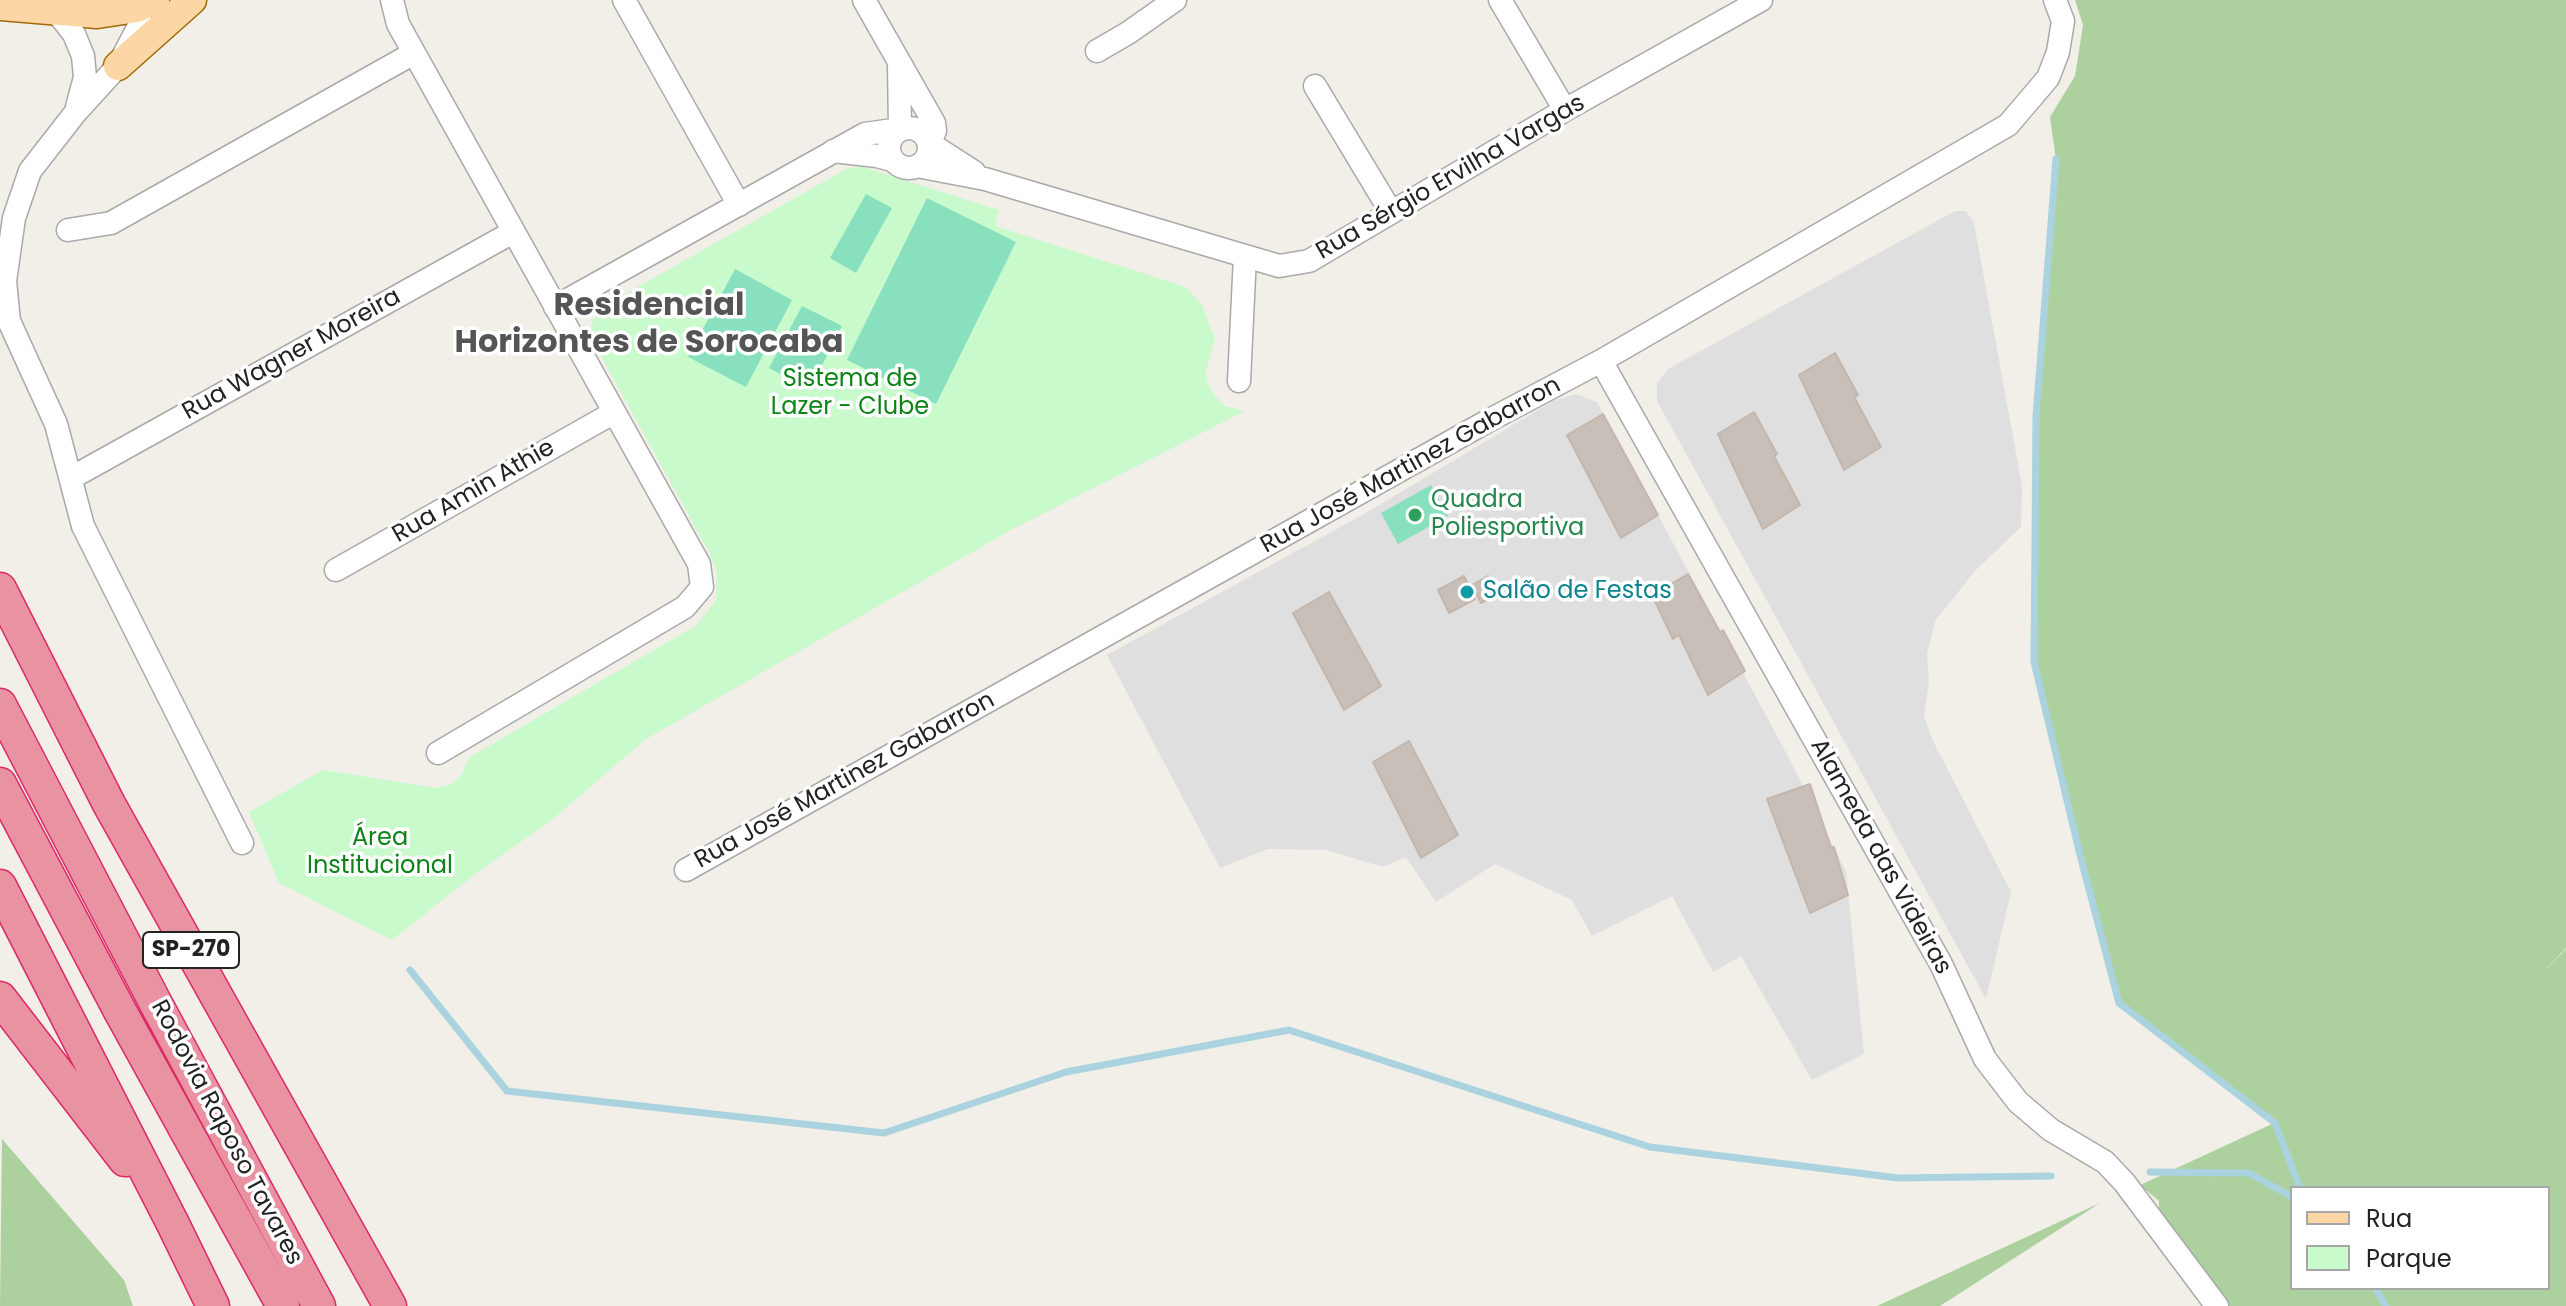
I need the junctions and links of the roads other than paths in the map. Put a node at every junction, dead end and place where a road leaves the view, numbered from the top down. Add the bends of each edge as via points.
1 (192, 0) edge
2 (392, 0) edge
3 (624, 0) edge
4 (864, 0) edge
5 (1175, 0) edge
6 (1500, 0) edge
7 (2055, 0) edge
8 (1750, 3) edge
9 (146, 4) edge
10 (0, 6) edge
11 (55, 10) junction
12 (1097, 51) dead end
13 (414, 53) junction
14 (899, 63) junction
15 (118, 66) junction
16 (1315, 86) dead end
17 (1565, 110) junction
18 (76, 112) junction
19 (900, 129) junction
20 (929, 143) junction
21 (833, 151) junction
22 (892, 160) junction
23 (917, 166) junction
24 (985, 179) junction
25 (739, 205) junction
26 (1391, 212) junction
27 (68, 230) dead end
28 (513, 232) junction
29 (1245, 256) junction
30 (555, 307) junction
31 (1601, 361) junction
32 (1239, 381) dead end
33 (613, 413) junction
34 (71, 478) junction
35 (336, 570) dead end
36 (0, 589) edge
37 (0, 705) edge
38 (438, 753) dead end
39 (0, 784) edge
40 (242, 843) dead end
41 (686, 870) dead end
42 (0, 886) edge
43 (0, 998) edge
44 (173, 1224) junction
45 (213, 1306) edge
46 (283, 1306) edge
47 (319, 1306) edge
48 (390, 1306) edge
49 (2217, 1306) edge

1 - 15 main road
2 - 13 street
3 - 25 street
4 - 14 street
5 - 12 street
6 - 17 street
7 - 31 street, Rua José Martinez Gabarron via 2063,21 2058,52 2048,78 2008,125
8 - 17 street, Rua Sérgio Ervilha Vargas
9 - 11 main road via 97,14
9 - 15 street
10 - 11 main road
11 - 18 street via 83,56 85,77
13 - 27 street via 111,223
13 - 28 street
14 - 19 street
14 - 20 street via 934,123
15 - 18 street
16 - 26 street
17 - 26 street, Rua Sérgio Ervilha Vargas
18 - 34 street via 30,171 14,218 5,281 9,321 56,424
19 - 20 street, Rua Sérgio Ervilha Vargas via 918,129
19 - 21 street via 865,134
19 - 22 street via 889,143
20 - 23 street via 925,161
20 - 24 street, Rua Sérgio Ervilha Vargas
21 - 22 street, Rua Sérgio Ervilha Vargas
21 - 25 street
22 - 23 street, Rua Sérgio Ervilha Vargas via 908,168
23 - 24 street, Rua Sérgio Ervilha Vargas
24 - 29 street, Rua Sérgio Ervilha Vargas
25 - 30 street
26 - 29 street, Rua Sérgio Ervilha Vargas via 1309,261 1279,266
28 - 30 street
28 - 34 street, Rua Wagner Moreira
29 - 32 street
30 - 33 street
31 - 41 street, Rua José Martinez Gabarron
31 - 49 street, Alameda das Videiras via 1941,964 1985,1059 2018,1102 2051,1130 2105,1162 2124,1182
33 - 35 street, Rua Amin Athie
33 - 38 street via 699,564 702,587 685,607
34 - 40 street via 83,526
36 - 48 highway, SP-270 via 109,804
37 - 47 highway, Rodovia Raposo Tavares / SP-270
39 - 46 highway, Rodovia Raposo Tavares
42 - 44 highway
43 - 44 highway
44 - 45 highway

